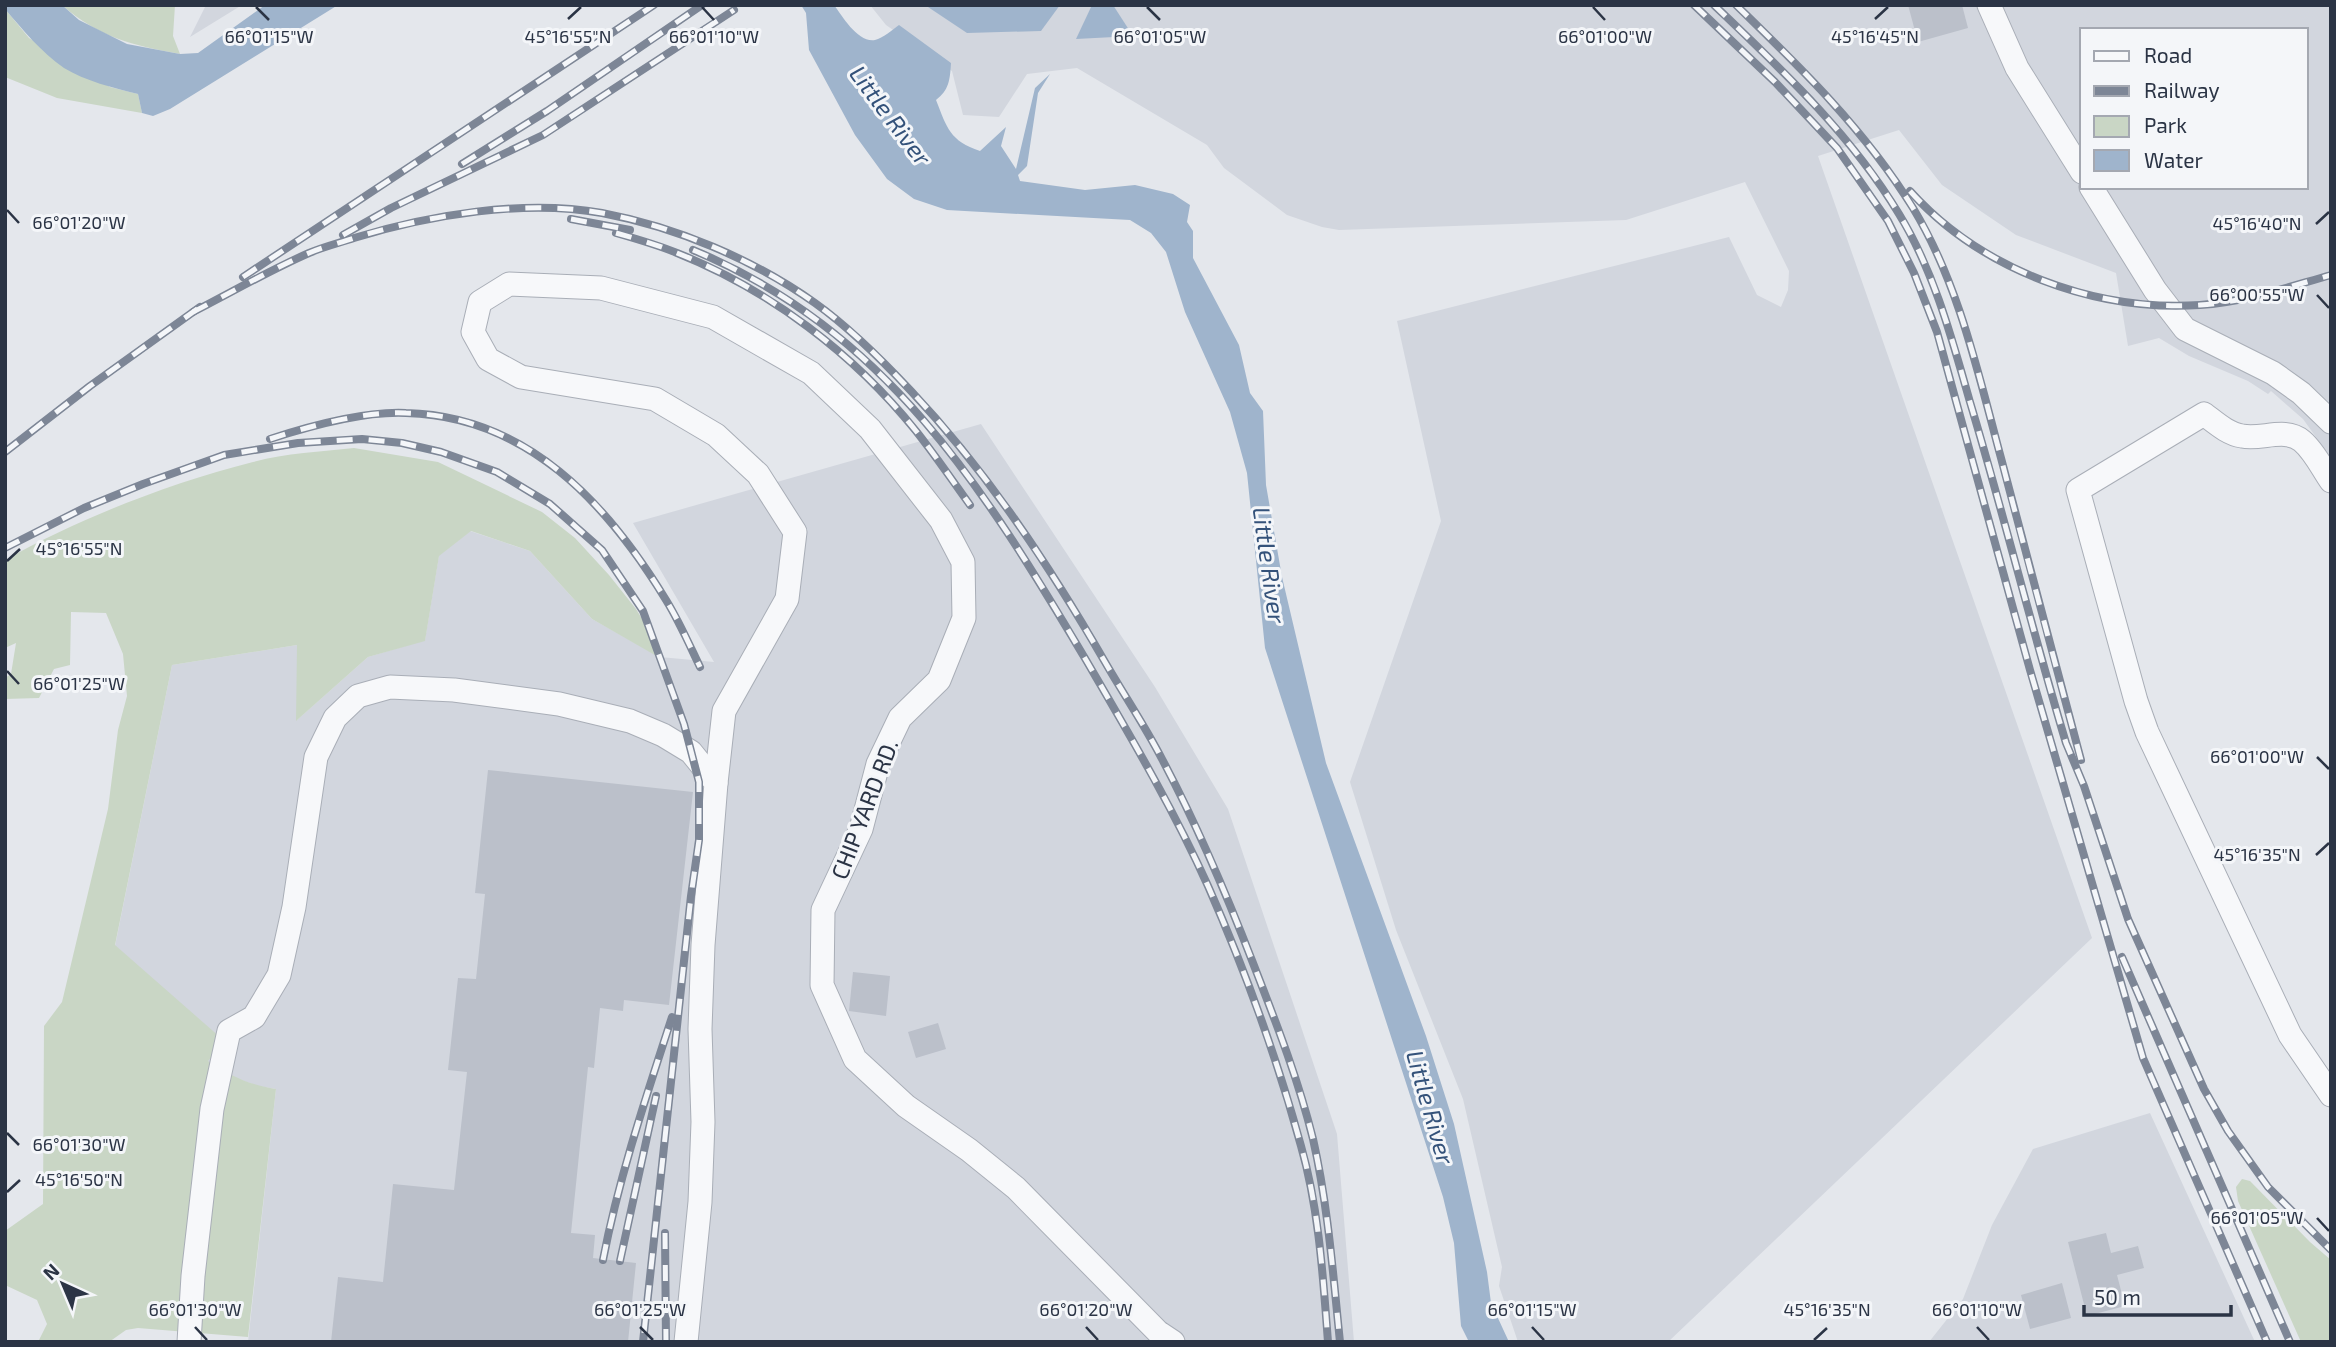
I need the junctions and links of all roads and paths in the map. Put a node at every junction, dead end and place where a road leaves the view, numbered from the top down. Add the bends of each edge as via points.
1 (1989, 5) edge
2 (2080, 169) edge
3 (2092, 189) edge
4 (2331, 422) edge
5 (2331, 481) edge
6 (716, 783) junction
7 (2328, 1087) edge
8 (189, 1342) edge
9 (686, 1342) edge
10 (1173, 1342) edge

1 - 2 lane via 2008,50
3 - 4 lane via 2160,298 2185,329 2273,373
5 - 7 lane via 2294,436 2240,436 2204,414 2078,490 2147,732 2290,1035
6 - 8 lane via 691,752 663,735 559,704 390,687 358,696 335,718 316,757 279,975 254,1017 229,1031 212,1109
6 - 9 lane, CHIP YARD RD. via 703,945 700,1202
6 - 10 lane, CHIP YARD RD. via 724,711 787,599 794,532 758,474 716,435 655,399 521,377 488,359 473,332 480,302 509,284 601,288 713,317 811,373 870,429 941,520 963,562 964,618 939,680 900,718 878,764 861,829 823,910 822,985 855,1059 906,1107 1016,1188

